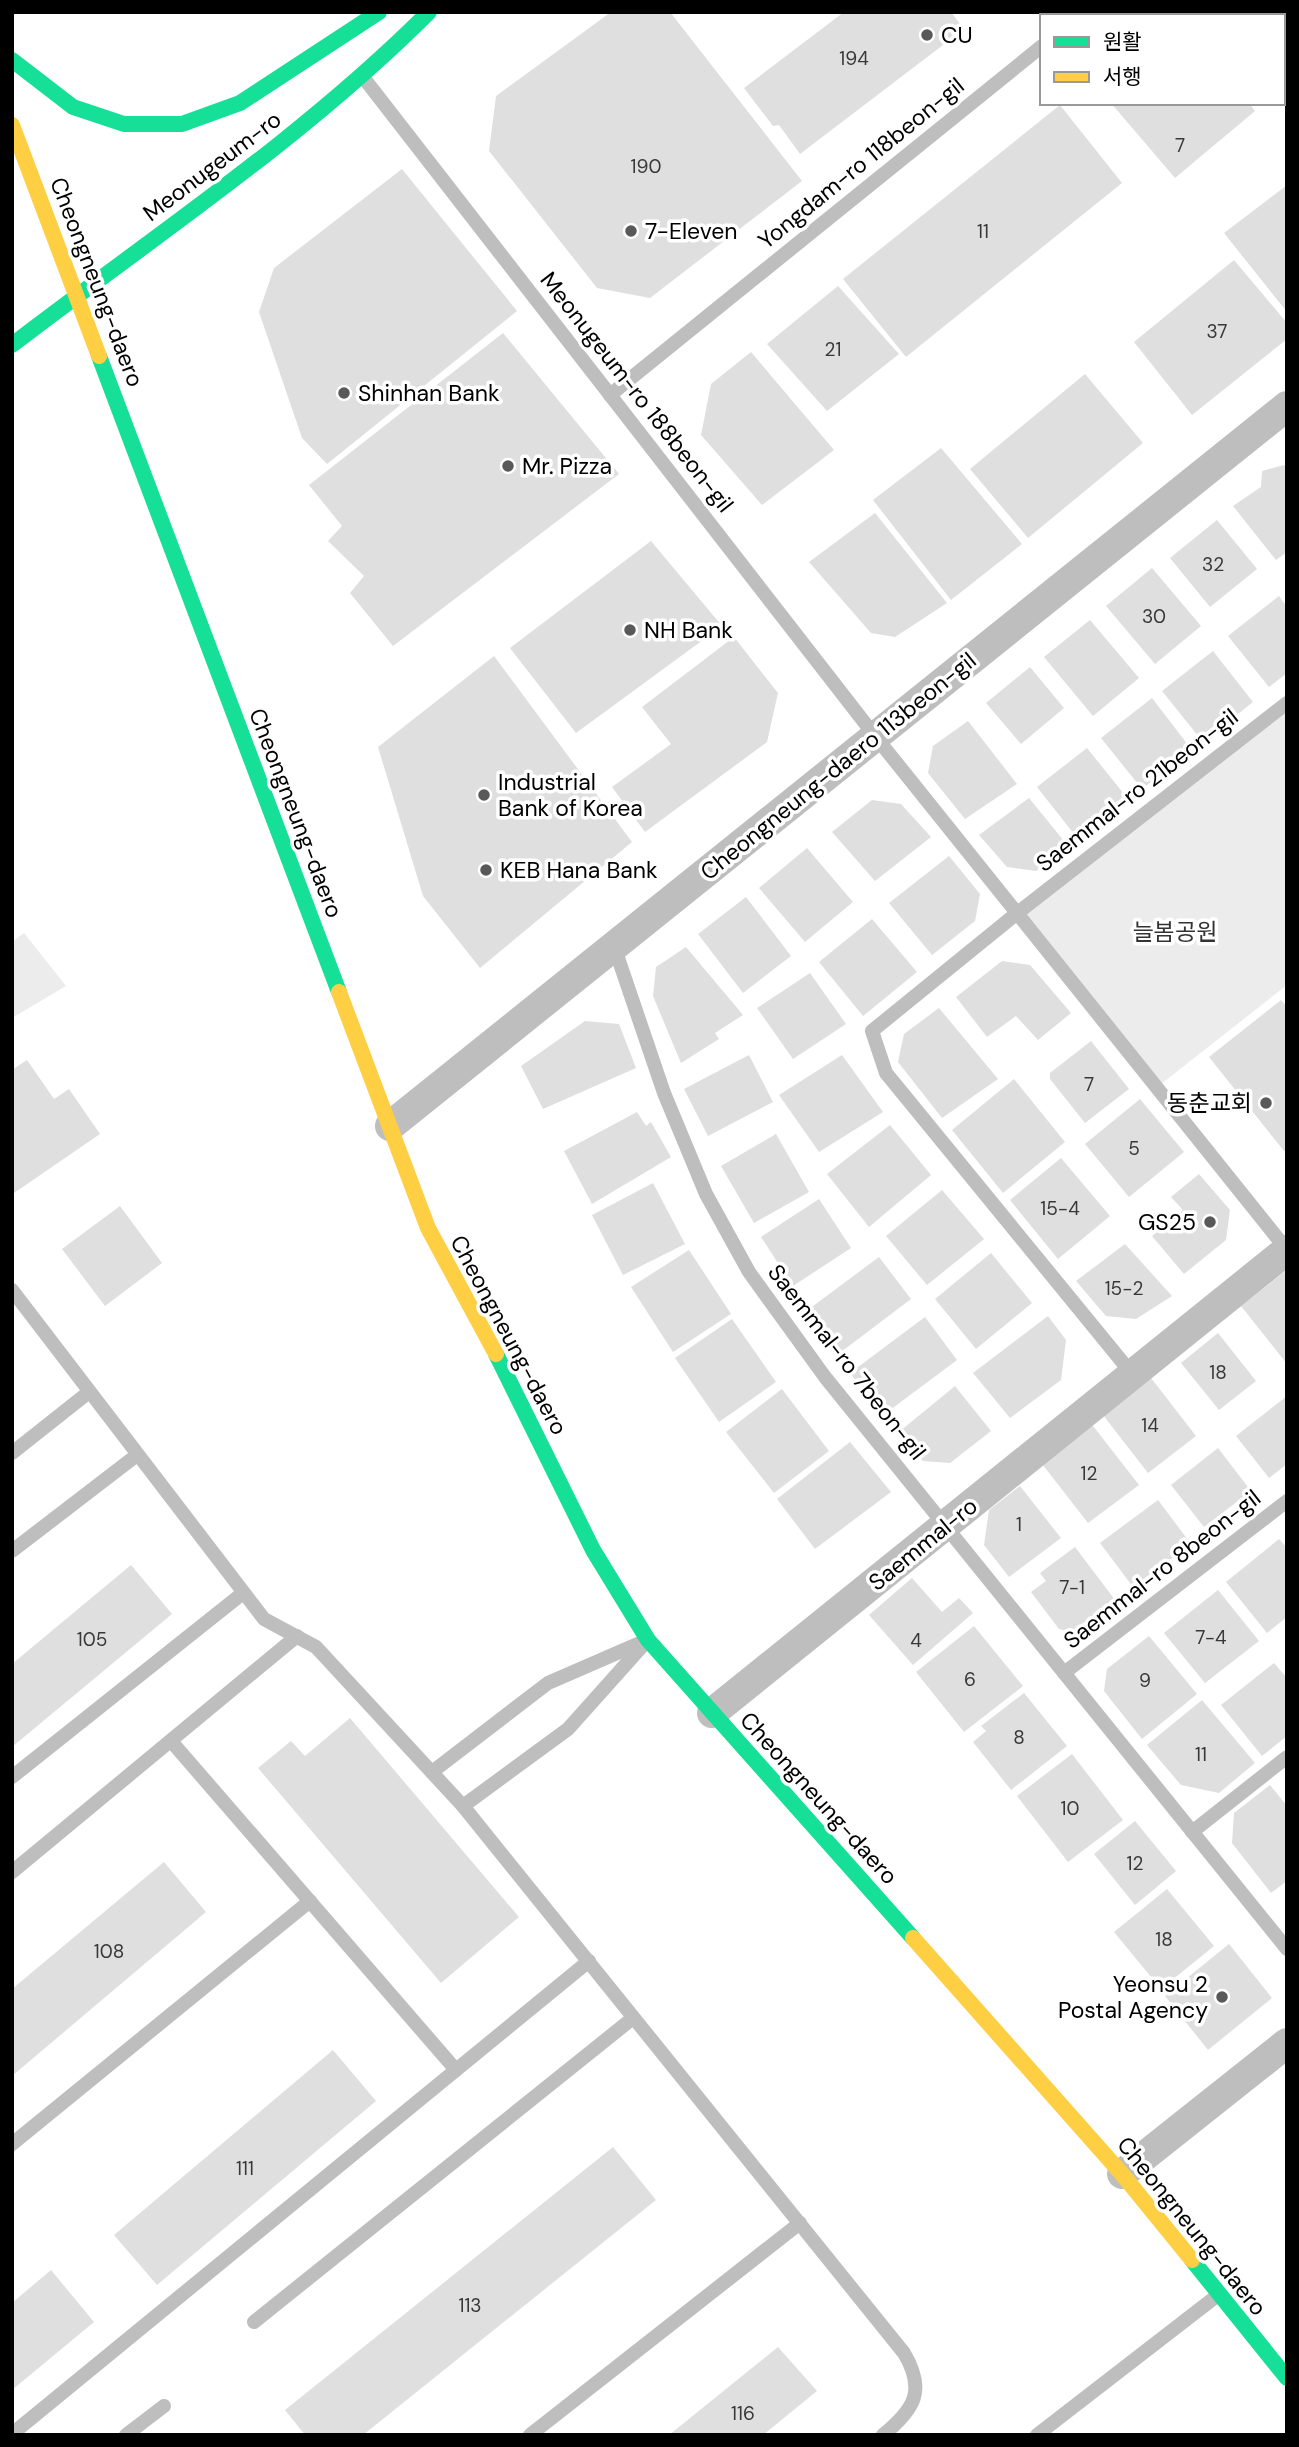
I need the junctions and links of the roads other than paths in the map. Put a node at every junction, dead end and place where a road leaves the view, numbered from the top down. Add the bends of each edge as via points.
1 (379, 12) edge
2 (429, 12) edge
3 (1040, 48) edge
4 (12, 60) edge
5 (362, 76) junction
6 (12, 125) edge
7 (77, 294) junction
8 (12, 345) edge
9 (610, 395) junction
10 (1287, 406) edge
11 (1287, 703) edge
12 (875, 736) junction
13 (1016, 914) junction
14 (614, 946) junction
15 (390, 1126) junction
16 (1287, 1250) edge
17 (12, 1290) edge
18 (1133, 1375) junction
19 (89, 1391) junction
20 (12, 1453) edge
21 (137, 1455) junction
22 (1287, 1501) edge
23 (947, 1526) junction
24 (12, 1551) edge
25 (243, 1593) junction
26 (297, 1636) junction
27 (648, 1640) junction
28 (1064, 1673) junction
29 (712, 1713) junction
30 (171, 1741) junction
31 (1287, 1757) edge
32 (432, 1772) junction
33 (12, 1777) edge
34 (463, 1806) junction
35 (1192, 1832) junction
36 (12, 1871) edge
37 (310, 1901) junction
38 (1287, 1949) edge
39 (589, 1961) junction
40 (633, 2018) junction
41 (1287, 2043) edge
42 (456, 2070) junction
43 (12, 2144) edge
44 (1122, 2174) junction
45 (800, 2223) junction
46 (1219, 2294) junction
47 (254, 2322) dead end
48 (1287, 2378) edge
49 (164, 2406) dead end
50 (12, 2434) edge
51 (126, 2435) edge
52 (530, 2435) edge
53 (883, 2435) edge
54 (1037, 2435) edge

1 - 4 main road via 240,103 182,124 124,124 73,107
2 - 5 main road, Meonugeum-ro
3 - 9 lane, Yongdam-ro 118beon-gil
5 - 7 main road, Meonugeum-ro via 228,187
5 - 9 lane, Meonugeum-ro 188beon-gil
6 - 7 main road, Cheongneung-daero
7 - 8 main road, Meonugeum-ro
7 - 15 main road, Cheongneung-daero
9 - 12 lane, Meonugeum-ro 188beon-gil
10 - 12 street, Cheongneung-daero 113beon-gil
11 - 13 lane, Saemmal-ro 21beon-gil
12 - 13 lane
12 - 14 street, Cheongneung-daero 113beon-gil
13 - 16 lane
13 - 18 lane, Saemmal-ro 21beon-gil via 872,1031 887,1073
14 - 15 street, Cheongneung-daero 113beon-gil
14 - 23 lane, Saemmal-ro 7beon-gil via 669,1105 706,1194 749,1272 825,1377
15 - 27 main road, Cheongneung-daero via 428,1228 513,1385 593,1550
16 - 18 street, Saemmal-ro
17 - 19 lane
18 - 23 street, Saemmal-ro
19 - 20 lane
19 - 21 lane
21 - 24 lane
21 - 25 lane
22 - 28 lane, Saemmal-ro 8beon-gil
23 - 28 lane, Saemmal-ro 8beon-gil
23 - 29 street, Saemmal-ro
25 - 26 lane via 264,1619
25 - 33 lane
26 - 30 lane
26 - 32 lane via 316,1647
27 - 29 main road, Cheongneung-daero
27 - 32 lane via 548,1683
27 - 34 lane via 568,1729
28 - 35 lane, Saemmal-ro 8beon-gil
29 - 44 main road, Cheongneung-daero
30 - 36 lane
30 - 37 lane
31 - 35 lane
32 - 34 lane
34 - 39 lane
35 - 38 lane, Saemmal-ro 8beon-gil
37 - 42 lane
37 - 43 lane
39 - 40 lane
39 - 42 lane
40 - 45 lane
40 - 47 lane
41 - 44 street
42 - 50 lane
44 - 46 main road, Cheongneung-daero
45 - 52 lane
45 - 53 lane via 917,2375 915,2398
46 - 48 main road, Cheongneung-daero
46 - 54 lane
49 - 51 lane

